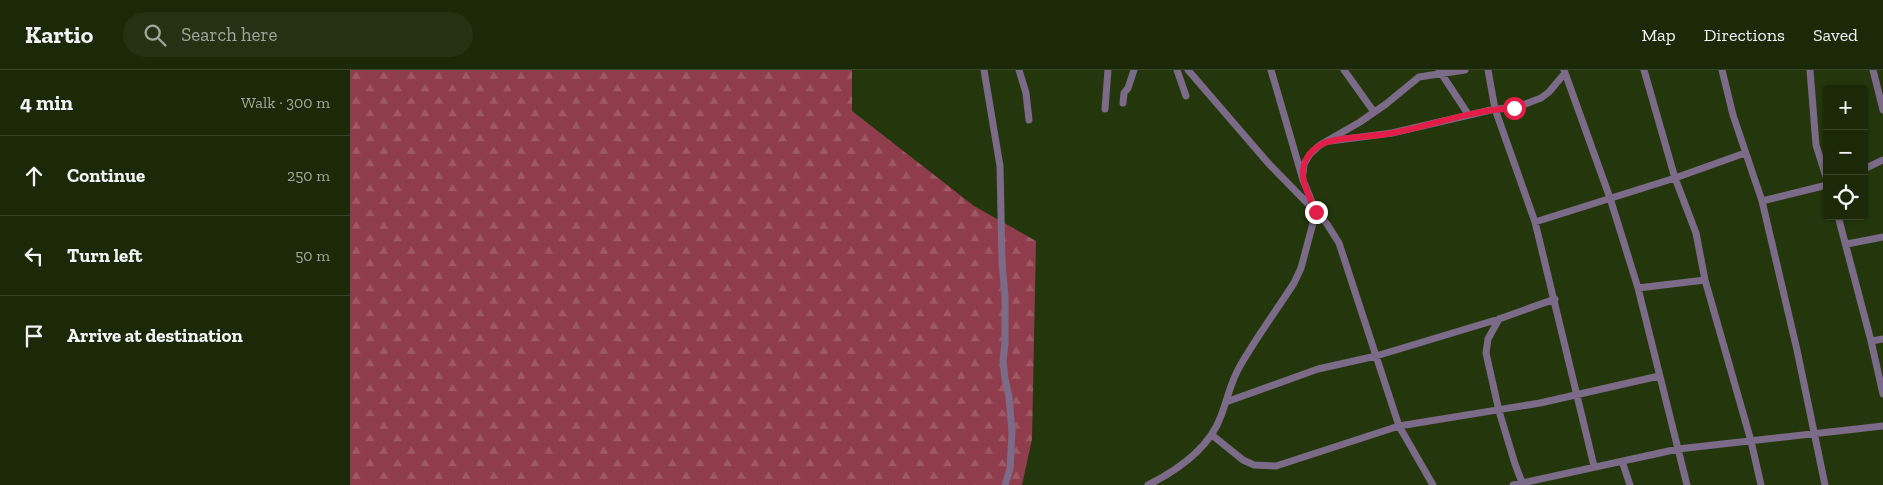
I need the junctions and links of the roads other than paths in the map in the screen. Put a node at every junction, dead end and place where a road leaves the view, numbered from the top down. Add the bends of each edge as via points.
1 (984, 70) edge
2 (1019, 70) edge
3 (1108, 70) edge
4 (1134, 70) edge
5 (1177, 70) edge
6 (1188, 70) edge
7 (1271, 70) edge
8 (1344, 70) edge
9 (1465, 70) edge
10 (1488, 70) edge
11 (1644, 70) edge
12 (1722, 70) edge
13 (1810, 70) edge
14 (1873, 70) edge
15 (1440, 72) edge
16 (1564, 72) edge
17 (1186, 96) dead end
18 (1123, 103) dead end
19 (1105, 109) dead end
20 (1495, 109) junction
21 (1883, 110) edge
22 (1374, 112) junction
23 (1468, 114) junction
24 (1029, 120) dead end
25 (1330, 141) junction
26 (1746, 153) junction
27 (1883, 160) edge
28 (1868, 166) edge
29 (1825, 175) edge
30 (1675, 178) junction
31 (1303, 180) junction
32 (1823, 186) edge
33 (1610, 198) junction
34 (1762, 201) junction
35 (1316, 212) junction
36 (1839, 220) edge
37 (1535, 222) junction
38 (1883, 237) edge
39 (1847, 244) junction
40 (1705, 280) junction
41 (1638, 288) junction
42 (1555, 300) junction
43 (1499, 319) junction
44 (1883, 339) edge
45 (1871, 341) junction
46 (1376, 356) junction
47 (1659, 376) junction
48 (1576, 394) junction
49 (1883, 394) edge
50 (1226, 402) junction
51 (1499, 411) junction
52 (1400, 426) junction
53 (1883, 426) edge
54 (1212, 435) junction
55 (1814, 435) junction
56 (1751, 441) junction
57 (1678, 450) junction
58 (1622, 461) junction
59 (1594, 466) junction
60 (1523, 484) edge
61 (1005, 485) edge
62 (1148, 485) edge
63 (1433, 485) edge
64 (1513, 485) edge
65 (1630, 485) edge
66 (1688, 485) edge
67 (1761, 485) edge
68 (1825, 485) edge

1 - 61 street via 1000,166 1005,297 1003,361 1012,432 1010,469
2 - 24 street
3 - 19 street
4 - 18 street
5 - 17 street
6 - 35 street via 1269,164
7 - 31 street
8 - 22 street
9 - 15 street
10 - 20 street
11 - 30 street
12 - 26 street
13 - 29 street via 1816,145
14 - 21 street
15 - 22 street via 1409,83
15 - 23 street
16 - 20 street via 1541,98 1514,108
16 - 33 street
20 - 23 street
20 - 37 street
22 - 25 street
23 - 25 street via 1392,133
25 - 31 street via 1310,154 1304,164
26 - 30 street
26 - 34 street
27 - 28 street
30 - 33 street
30 - 40 street via 1696,233
31 - 35 street
32 - 34 street
33 - 37 street
33 - 41 street
34 - 55 street
35 - 46 street via 1328,224 1339,244
35 - 50 street via 1302,268 1238,368
36 - 39 street
37 - 42 street
38 - 39 street
39 - 45 street
40 - 41 street
40 - 56 street
41 - 47 street
42 - 43 street
42 - 48 street
43 - 46 street
43 - 51 street via 1488,339 1486,353
44 - 45 street
45 - 49 street
46 - 50 street via 1318,369
46 - 52 street
47 - 48 street
47 - 57 street
48 - 51 street
48 - 59 street
50 - 54 street
51 - 52 street
51 - 60 street
52 - 54 street via 1265,467 1243,460
52 - 63 street
53 - 55 street
54 - 62 street via 1196,454 1173,472
55 - 56 street
55 - 68 street
56 - 57 street
56 - 67 street
57 - 58 street
57 - 66 street
58 - 59 street
58 - 65 street
59 - 60 street
60 - 64 street

